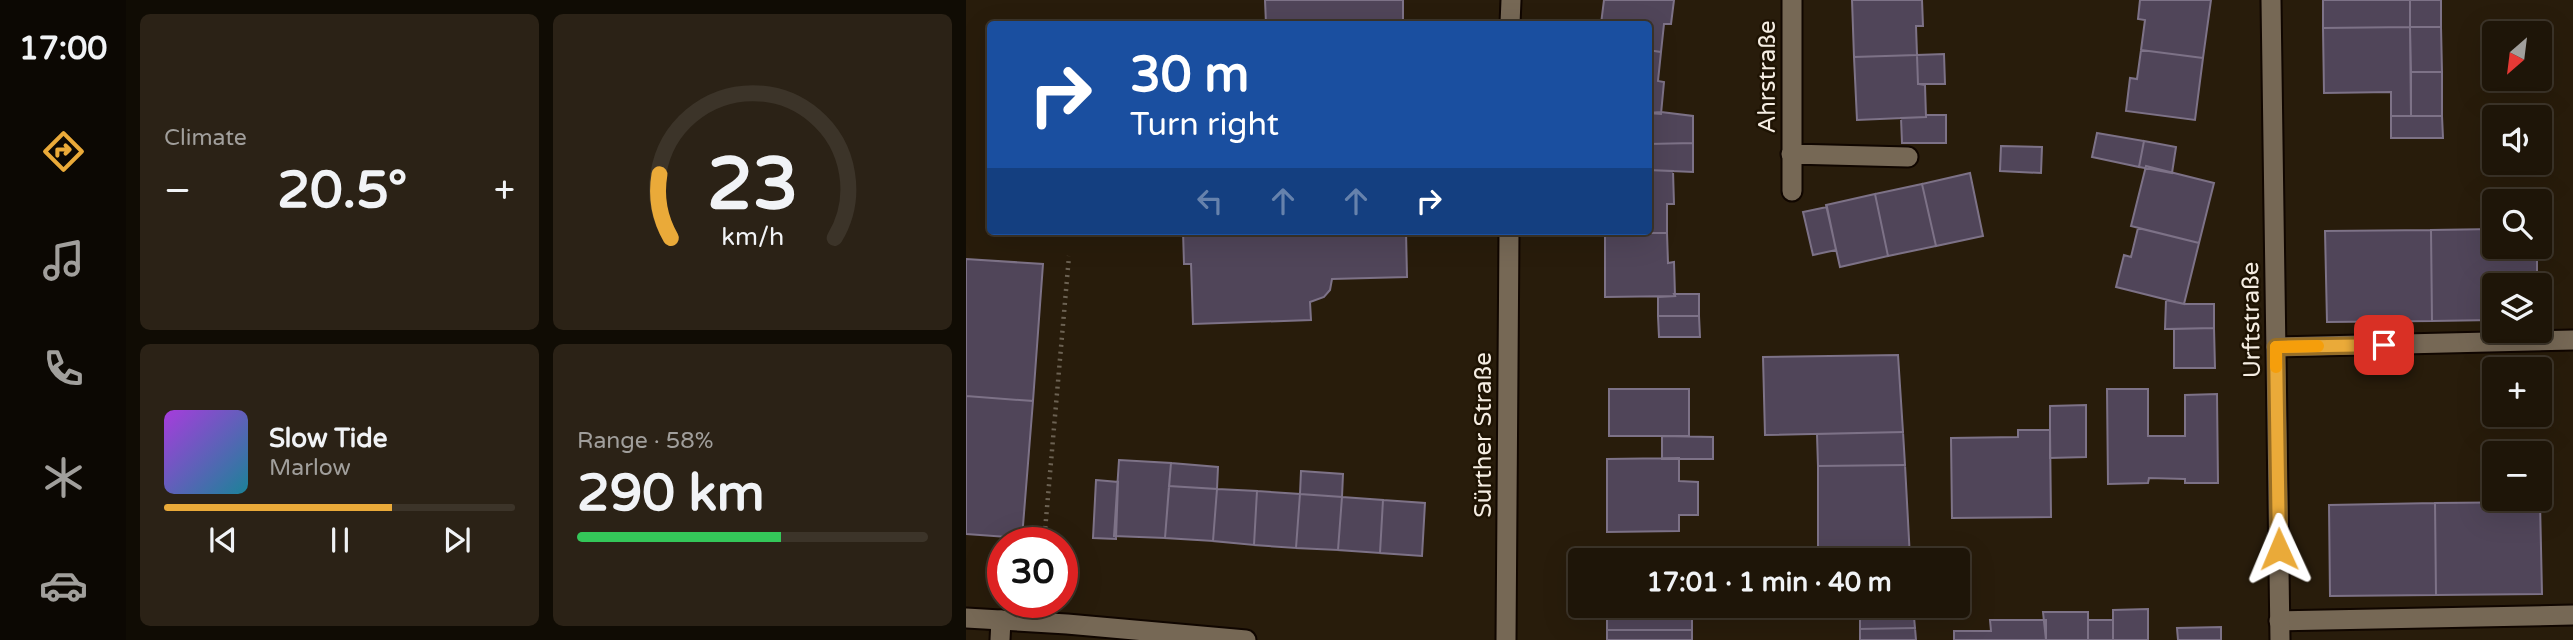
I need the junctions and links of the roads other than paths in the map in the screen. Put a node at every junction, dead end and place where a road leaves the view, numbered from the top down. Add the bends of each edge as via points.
1 (1511, 0) edge
2 (1792, 0) edge
3 (2271, 0) edge
4 (1510, 21) edge
5 (1791, 154) junction
6 (1908, 157) dead end
7 (1792, 191) dead end
8 (1509, 235) edge
9 (2573, 340) edge
10 (2276, 347) junction
11 (2573, 615) edge
12 (966, 618) edge
13 (1001, 620) junction
14 (2280, 631) edge
15 (1000, 640) edge
16 (1245, 640) edge
17 (1506, 640) edge

1 - 4 street
2 - 5 street, Ahrstraße
3 - 10 street, Urftstraße
5 - 6 street, Ahrstraße
5 - 7 street, Ahrstraße
8 - 17 street, Sürther Straße
9 - 10 street
10 - 14 street, Urftstraße
11 - 14 street
12 - 13 street
13 - 15 street
13 - 16 street

